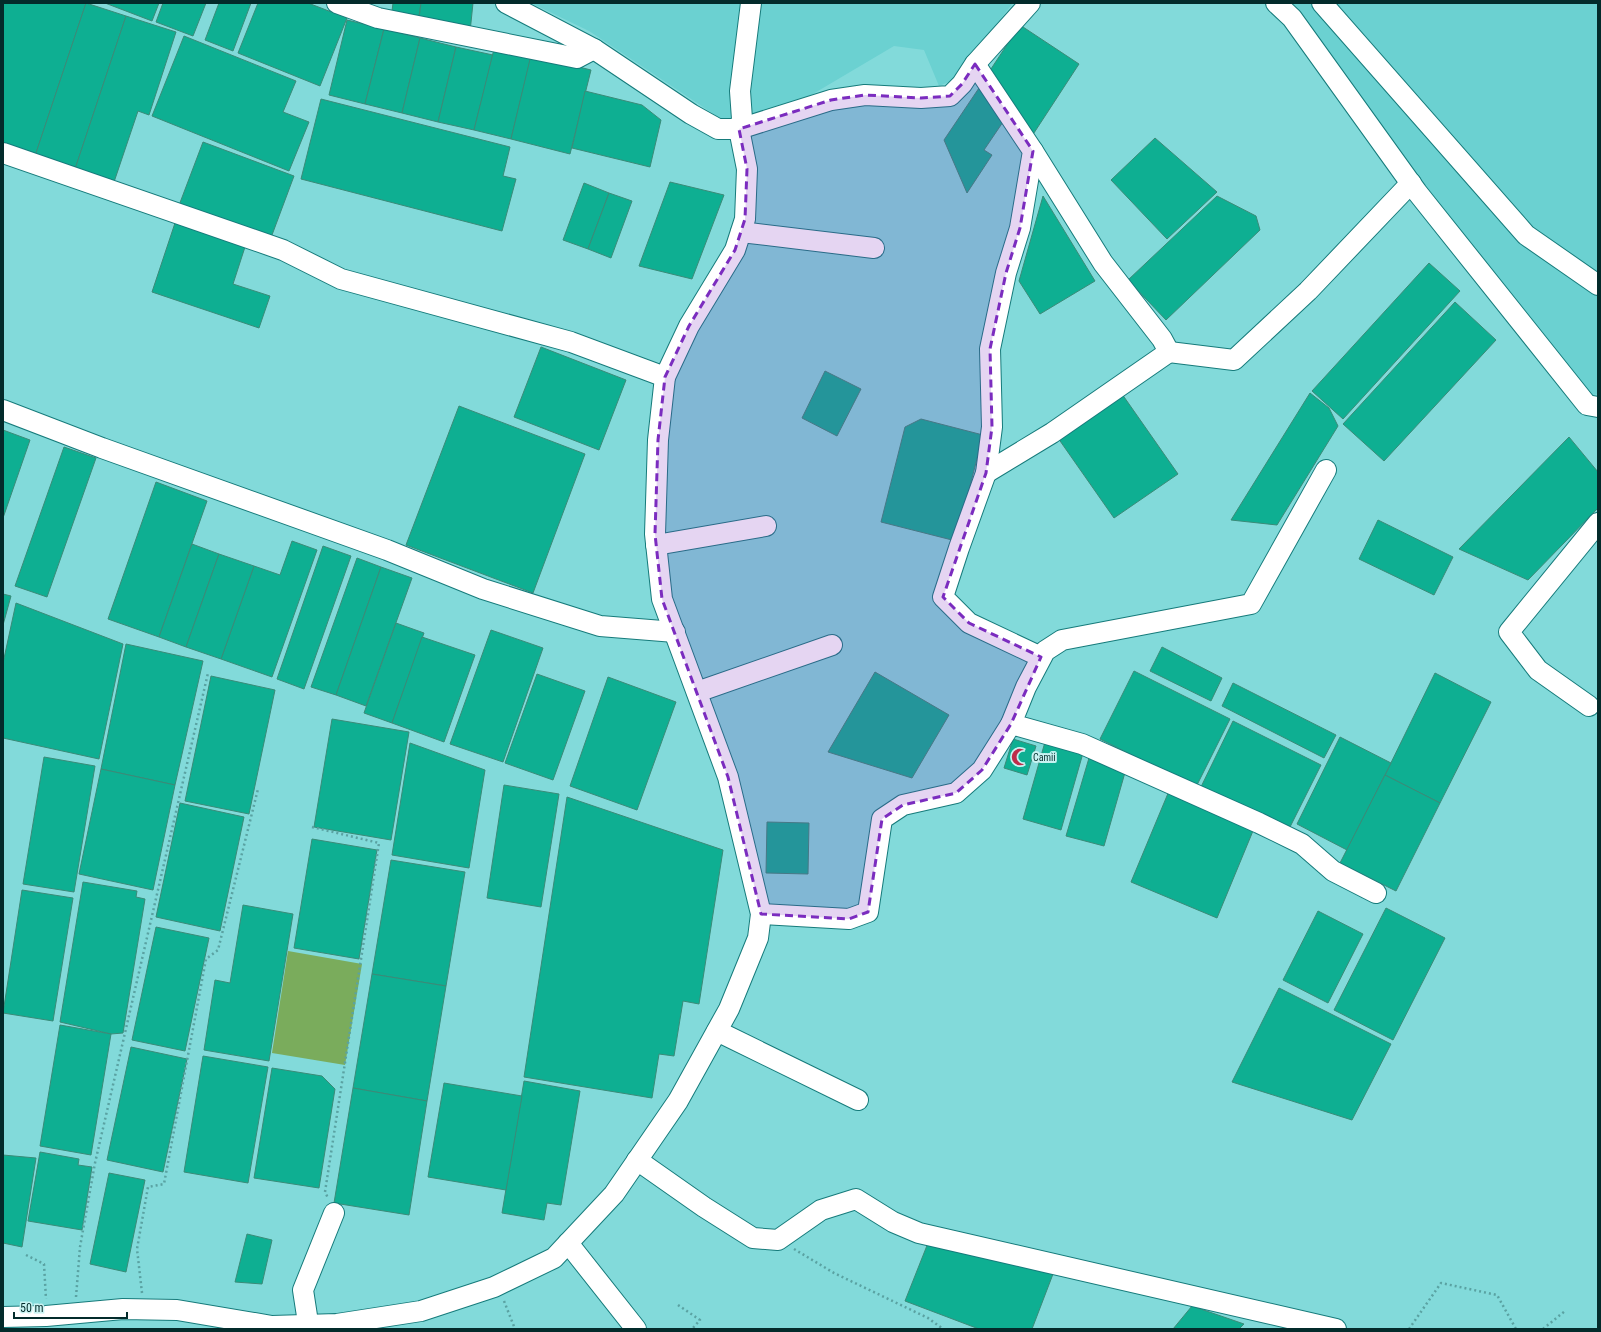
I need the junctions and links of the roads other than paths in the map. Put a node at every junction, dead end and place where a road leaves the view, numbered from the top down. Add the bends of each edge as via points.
1 (337, 3) edge
2 (506, 3) edge
3 (751, 3) edge
4 (1030, 3) edge
5 (1276, 3) edge
6 (1322, 3) edge
7 (594, 49) junction
8 (975, 64) junction
9 (739, 129) junction
10 (1033, 151) junction
11 (3, 153) edge
12 (1411, 183) junction
13 (741, 232) junction
14 (874, 248) dead end
15 (1598, 285) edge
16 (1169, 352) junction
17 (666, 377) junction
18 (1598, 407) edge
19 (3, 410) edge
20 (1326, 470) dead end
21 (986, 473) junction
22 (1598, 522) edge
23 (766, 526) dead end
24 (656, 545) junction
25 (675, 632) junction
26 (832, 646) dead end
27 (1041, 657) junction
28 (697, 692) junction
29 (1589, 706) dead end
30 (1011, 724) junction
31 (1376, 893) dead end
32 (761, 914) junction
33 (717, 1031) junction
34 (858, 1100) dead end
35 (637, 1160) junction
36 (334, 1213) road end
37 (568, 1243) junction
38 (3, 1317) edge
39 (75, 1321) edge
40 (221, 1323) edge
41 (308, 1327) edge
42 (636, 1329) edge
43 (1336, 1329) edge

1 - 7 street via 378,18 577,58
2 - 7 street
3 - 9 street via 740,91 742,119
4 - 8 street
5 - 12 street via 1292,18
6 - 15 street via 1526,235
7 - 9 street via 691,114 718,129
8 - 9 street via 962,84 950,96 921,98 865,95 831,100
8 - 10 street
9 - 13 street via 747,169 745,219
10 - 16 street via 1103,263 1162,339
10 - 21 street via 1020,228 1006,274 990,349 992,427
11 - 17 street via 283,250 341,279 571,342
12 - 16 street via 1308,291 1234,360
12 - 18 street via 1587,405
13 - 14 street
13 - 17 street via 735,250 689,326
16 - 21 street via 1052,433
17 - 24 street via 658,440
19 - 25 street via 387,550 482,589 600,626
20 - 27 street via 1251,604 1062,640 1045,650
21 - 27 street via 943,597 969,623
22 - 29 street via 1509,632 1538,670
23 - 24 street
24 - 25 street via 662,599
25 - 28 street
26 - 28 street
27 - 30 street
28 - 32 street via 728,777
30 - 31 street via 1082,744 1259,823 1302,844 1333,871
30 - 32 street via 982,770 956,793 903,805 882,819 868,912 849,919
32 - 33 street via 758,938 730,1009
33 - 34 street
33 - 35 street via 678,1102
35 - 37 street via 614,1194
35 - 43 street via 753,1238 778,1240 821,1210 856,1199 893,1222 919,1233
36 - 41 street via 303,1290
37 - 41 street via 554,1258 498,1285 421,1311
37 - 42 street
38 - 39 street via 46,1316
39 - 40 street via 123,1309 144,1309 177,1310
40 - 41 street

